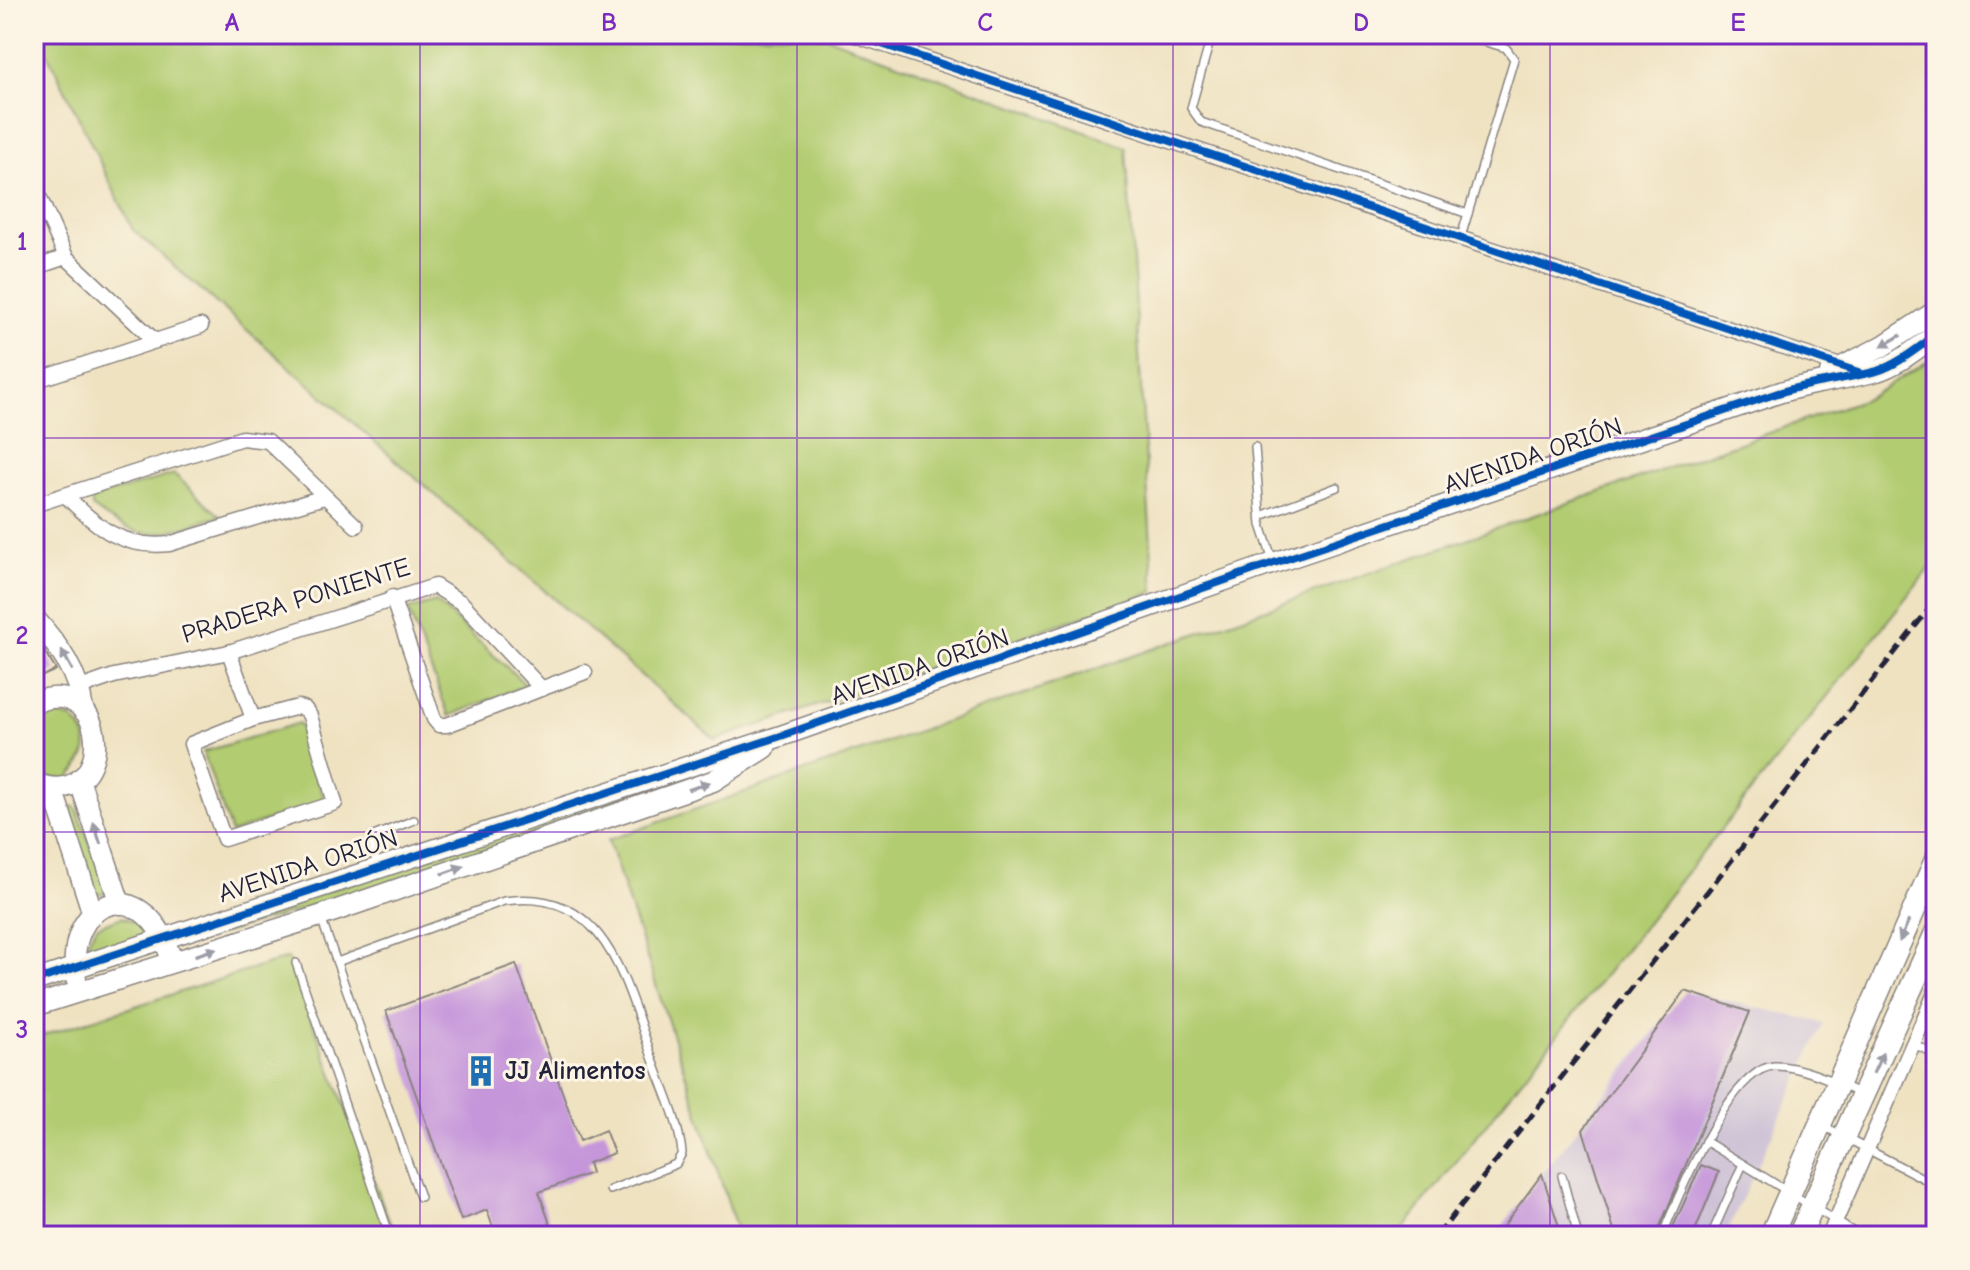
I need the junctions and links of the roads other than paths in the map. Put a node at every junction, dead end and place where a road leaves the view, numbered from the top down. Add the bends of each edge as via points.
1 (852, 34) edge
2 (1212, 34) edge
3 (1459, 34) edge
4 (34, 185) edge
5 (1468, 214) junction
6 (1461, 237) junction
7 (66, 257) junction
8 (34, 268) edge
9 (1936, 311) edge
10 (201, 326) dead end
11 (1936, 335) edge
12 (155, 341) junction
13 (1852, 370) junction
14 (34, 381) edge
15 (1255, 447) dead end
16 (1337, 487) dead end
17 (66, 496) junction
18 (324, 497) junction
19 (34, 505) edge
20 (1261, 516) junction
21 (356, 526) dead end
22 (1274, 563) junction
23 (392, 597) junction
24 (34, 618) edge
25 (229, 652) junction
26 (585, 672) dead end
27 (80, 688) junction
28 (542, 689) junction
29 (34, 703) edge
30 (83, 710) junction
31 (253, 719) junction
32 (781, 736) junction
33 (79, 779) junction
34 (43, 785) edge
35 (414, 820) dead end
36 (1936, 860) edge
37 (378, 870) junction
38 (120, 904) junction
39 (93, 914) junction
40 (320, 916) junction
41 (1935, 936) edge
42 (165, 941) junction
43 (337, 962) junction
44 (173, 963) junction
45 (296, 963) dead end
46 (75, 969) junction
47 (34, 981) edge
48 (78, 991) junction
49 (1936, 991) edge
50 (34, 1006) edge
51 (1913, 1044) junction
52 (1936, 1054) edge
53 (1836, 1083) junction
54 (1863, 1095) junction
55 (1818, 1124) junction
56 (1844, 1137) junction
57 (1705, 1141) junction
58 (1867, 1150) junction
59 (1743, 1164) junction
60 (1562, 1176) dead end
61 (1936, 1185) edge
62 (610, 1190) dead end
63 (1790, 1192) junction
64 (420, 1197) dead end
65 (1812, 1207) junction
66 (1835, 1222) junction
67 (390, 1236) edge
68 (1578, 1236) edge
69 (1662, 1236) edge
70 (1711, 1236) edge
71 (1771, 1236) edge
72 (1799, 1236) edge
73 (1829, 1236) edge
74 (1860, 1236) edge

1 - 6 street
2 - 5 lane via 1191,108 1201,122
3 - 5 lane via 1506,48 1514,59
4 - 7 street
5 - 6 lane
6 - 13 street
7 - 8 street
7 - 12 street
9 -> 13 street, AVENIDA ORIÓN
10 - 12 street
11 - 13 street, AVENIDA ORIÓN via 1891,365
12 - 14 street
13 - 22 street, AVENIDA ORIÓN
15 - 20 lane
16 - 20 lane
17 - 18 street via 109,535 148,546
17 - 18 street via 248,437 268,441
17 - 19 street
18 - 21 street
20 - 22 lane
22 - 32 street, AVENIDA ORIÓN
23 - 25 street, PRADERA PONIENTE
23 - 28 street, PRADERA PONIENTE via 435,586 462,603
23 - 28 street via 439,725
27 -> 24 street via 59,646
25 - 27 street, PRADERA PONIENTE
25 - 31 street
26 - 28 street
27 - 30 street
29 - 30 street via 63,700
30 - 33 street via 97,743 90,767
31 - 31 street via 305,709 335,803 224,839 191,744
32 - 37 street, AVENIDA ORIÓN
40 -> 32 street, AVENIDA ORIÓN via 713,781
33 - 34 street
38 -> 33 street
34 - 39 street
35 - 37 lane via 371,837
36 -> 53 main road
37 - 42 street, AVENIDA ORIÓN
38 - 39 street
38 - 42 street via 143,911
39 - 46 street via 76,936
40 - 43 lane
44 -> 40 street, AVENIDA ORIÓN
54 -> 41 main road
42 - 44 street
42 - 46 street, AVENIDA ORIÓN
43 - 62 lane via 504,901 561,903 586,920 606,942 629,992 682,1153 676,1164
43 - 64 lane
44 - 48 street, AVENIDA ORIÓN
45 - 67 lane
46 - 47 street, AVENIDA ORIÓN
46 - 48 street
48 - 50 street, AVENIDA ORIÓN
49 - 51 street
51 - 52 lane
51 - 58 street
53 - 54 lane
53 - 55 main road
53 - 57 lane via 1788,1068 1758,1070
54 - 56 main road
55 - 56 lane
55 - 63 main road
56 - 58 lane
56 - 65 main road
57 - 59 lane
57 - 69 lane
58 - 61 lane
58 - 66 street
59 - 63 lane
59 - 70 lane
60 - 68 lane
63 - 65 lane
63 - 71 main road
65 - 66 lane
65 - 72 main road
66 - 73 street
66 - 74 lane

